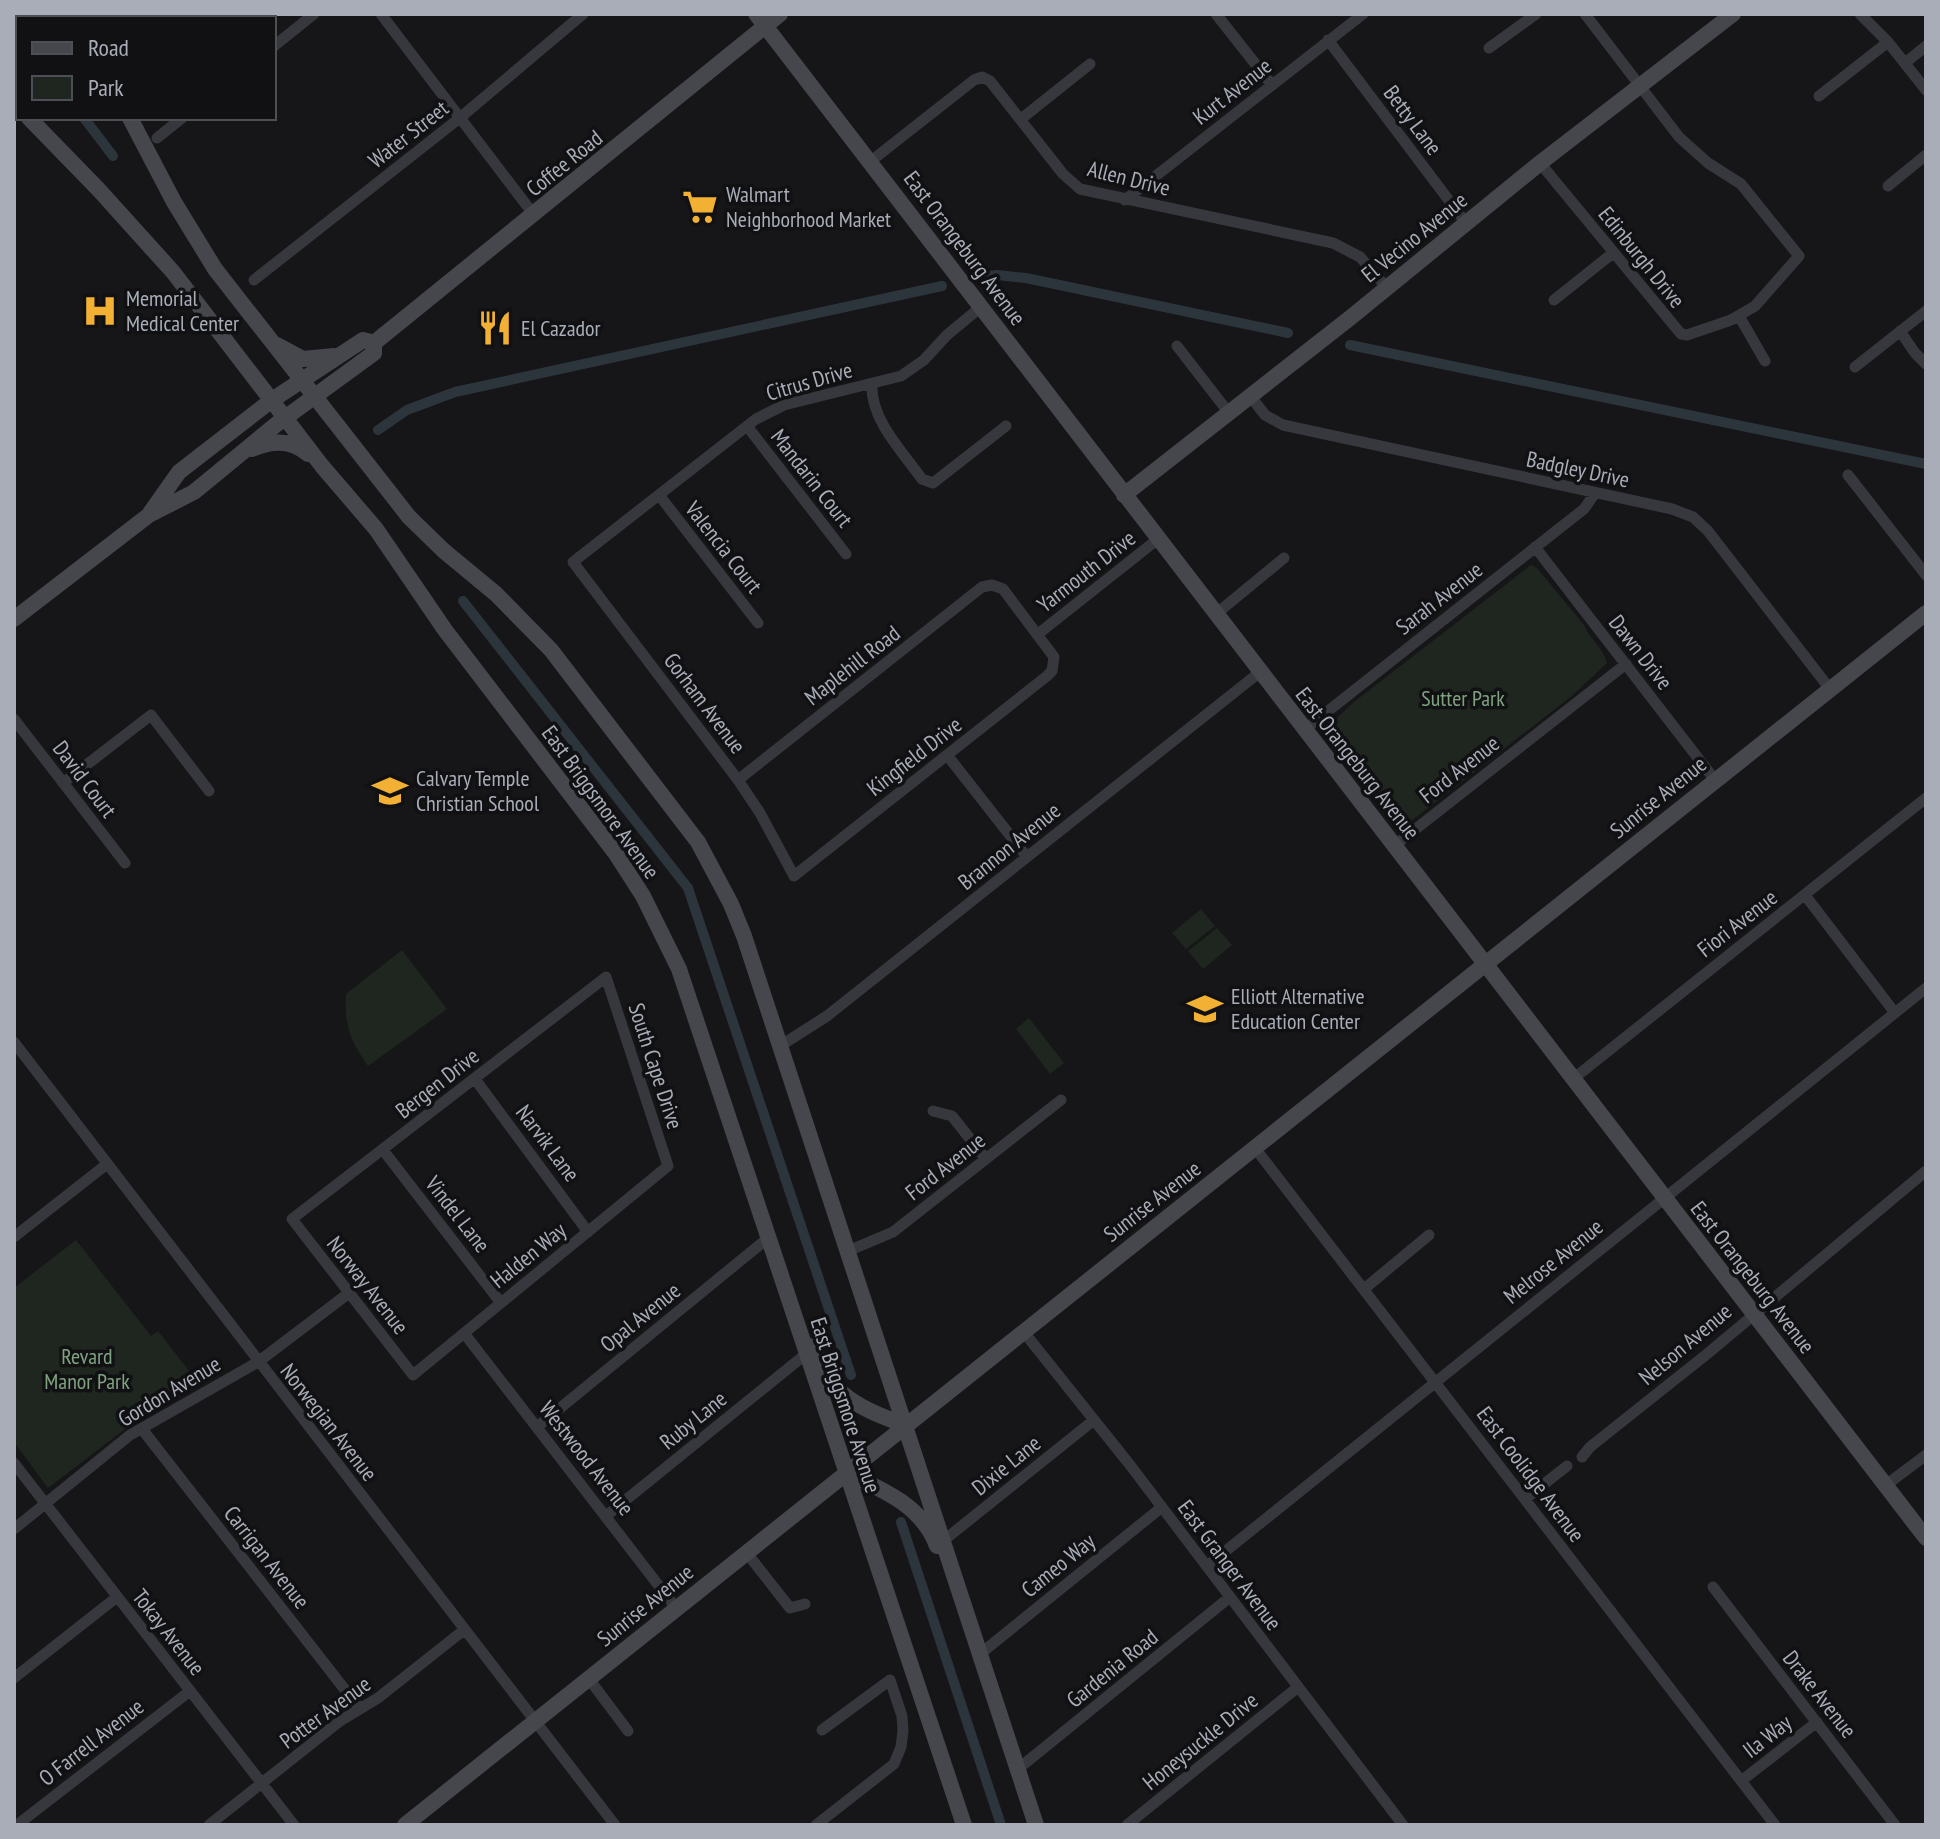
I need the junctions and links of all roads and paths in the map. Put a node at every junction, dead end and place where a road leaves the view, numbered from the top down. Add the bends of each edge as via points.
1 (314, 14) edge
2 (381, 14) edge
3 (583, 14) edge
4 (780, 14) edge
5 (1216, 14) edge
6 (1363, 14) edge
7 (1536, 14) edge
8 (1585, 14) edge
9 (1733, 14) edge
10 (1860, 14) edge
11 (761, 20) edge
12 (1328, 40) junction
13 (1888, 42) junction
14 (276, 44) edge
15 (1926, 46) edge
16 (1489, 48) dead end
17 (1905, 63) junction
18 (1090, 64) dead end
19 (1272, 85) junction
20 (1641, 87) junction
21 (1926, 90) edge
22 (1819, 96) dead end
23 (461, 117) junction
24 (1021, 119) junction
25 (31, 120) edge
26 (131, 120) edge
27 (180, 120) edge
28 (157, 138) dead end
29 (1926, 155) edge
30 (871, 161) junction
31 (1540, 163) junction
32 (1888, 186) dead end
33 (1125, 200) junction
34 (534, 215) junction
35 (1466, 223) junction
36 (1613, 253) junction
37 (254, 280) dead end
38 (1387, 288) junction
39 (1554, 300) dead end
40 (982, 306) junction
41 (1926, 311) edge
42 (1739, 316) junction
43 (1900, 331) junction
44 (273, 343) junction
45 (374, 343) junction
46 (1177, 346) dead end
47 (340, 356) junction
48 (1765, 361) dead end
49 (1926, 364) edge
50 (1855, 367) dead end
51 (301, 381) junction
52 (872, 384) junction
53 (1251, 397) junction
54 (314, 398) junction
55 (272, 400) junction
56 (1229, 413) junction
57 (286, 418) junction
58 (747, 426) junction
59 (1006, 426) dead end
60 (240, 455) junction
61 (322, 466) junction
62 (1848, 475) dead end
63 (1595, 493) junction
64 (659, 495) junction
65 (1124, 495) junction
66 (149, 515) junction
67 (1158, 539) junction
68 (1535, 547) junction
69 (846, 554) dead end
70 (1284, 558) dead end
71 (573, 562) joint
72 (1926, 575) edge
73 (1926, 613) edge
74 (1216, 614) junction
75 (14, 619) edge
76 (758, 623) dead end
77 (1038, 634) junction
78 (1626, 664) junction
79 (1260, 672) junction
80 (1830, 689) junction
81 (14, 719) edge
82 (1304, 730) junction
83 (947, 755) junction
84 (738, 780) junction
85 (1715, 780) junction
86 (63, 783) junction
87 (209, 791) dead end
88 (1926, 798) edge
89 (1394, 846) junction
90 (1027, 857) junction
91 (125, 863) dead end
92 (794, 876) joint
93 (1805, 895) junction
94 (1484, 964) junction
95 (606, 977) joint
96 (1926, 988) edge
97 (1895, 1013) junction
98 (14, 1042) edge
99 (780, 1046) junction
100 (475, 1079) junction
101 (1573, 1079) junction
102 (1061, 1100) dead end
103 (933, 1111) dead end
104 (1255, 1148) junction
105 (383, 1150) junction
106 (986, 1159) junction
107 (107, 1164) junction
108 (668, 1166) joint
109 (1926, 1171) edge
110 (1663, 1197) junction
111 (292, 1219) joint
112 (588, 1232) junction
113 (1429, 1235) dead end
114 (14, 1237) edge
115 (768, 1238) junction
116 (848, 1251) junction
117 (1364, 1289) junction
118 (785, 1292) junction
119 (349, 1293) junction
120 (501, 1303) junction
121 (1754, 1314) junction
122 (1023, 1331) junction
123 (464, 1333) junction
124 (806, 1354) junction
125 (258, 1362) junction
126 (413, 1375) joint
127 (1435, 1382) junction
128 (1094, 1420) junction
129 (905, 1425) junction
130 (537, 1427) junction
131 (142, 1429) junction
132 (1926, 1455) edge
133 (1582, 1457) dead end
134 (14, 1463) edge
135 (1567, 1466) dead end
136 (845, 1472) junction
137 (1886, 1485) junction
138 (1525, 1499) junction
139 (45, 1504) junction
140 (1162, 1507) junction
141 (606, 1516) junction
142 (14, 1529) edge
143 (1926, 1538) edge
144 (943, 1541) junction
145 (746, 1552) junction
146 (1207, 1566) junction
147 (1713, 1587) dead end
148 (960, 1594) junction
149 (117, 1597) junction
150 (1230, 1597) junction
151 (805, 1604) dead end
152 (676, 1608) junction
153 (464, 1630) junction
154 (980, 1654) junction
155 (14, 1678) edge
156 (589, 1679) junction
157 (1298, 1687) junction
158 (190, 1691) junction
159 (360, 1709) junction
160 (535, 1721) junction
161 (1817, 1722) junction
162 (822, 1730) dead end
163 (628, 1731) dead end
164 (1018, 1769) junction
165 (1741, 1781) junction
166 (262, 1784) junction
167 (610, 1823) edge
168 (17, 1825) edge
169 (209, 1825) edge
170 (294, 1825) edge
171 (405, 1825) edge
172 (816, 1825) edge
173 (964, 1825) edge
174 (1036, 1825) edge
175 (1127, 1825) edge
176 (1403, 1825) edge
177 (1775, 1825) edge
178 (1895, 1825) edge

1 - 14 street
2 - 23 street
3 - 23 street, Water Street
4 - 11 main road, Coffee Road
5 - 19 street
6 - 12 street, Kurt Avenue
7 - 16 street
8 - 20 street
9 - 20 main road, El Vecino Avenue
10 - 13 street
11 - 30 main road, East Orangeburg Avenue
11 - 34 main road, Coffee Road
12 - 19 street, Kurt Avenue
12 - 35 street, Betty Lane
13 - 17 street
13 - 22 street
15 - 17 street
17 - 21 street
18 - 24 street
19 - 33 street, Kurt Avenue
20 - 31 main road, El Vecino Avenue
20 - 42 street, Edinburgh Drive via 1693,151 1741,184 1799,256 1762,300
23 - 34 street
23 - 37 street, Water Street
24 - 30 street, Allen Drive via 982,77
24 - 33 street, Allen Drive via 1069,181 1090,193
25 - 55 main road, East Briggsmore Avenue via 173,272
26 - 44 main road via 215,269
27 - 28 street
29 - 32 street
30 - 40 main road, East Orangeburg Avenue
31 - 35 main road, El Vecino Avenue
31 - 36 street, Edinburgh Drive
33 - 38 street, Allen Drive via 1333,243 1360,257
34 - 45 main road, Coffee Road
35 - 38 main road, El Vecino Avenue
36 - 39 street
36 - 42 street, Edinburgh Drive via 1681,334
38 - 53 main road, El Vecino Avenue
40 - 52 street, Citrus Drive via 914,368
40 - 65 main road, East Orangeburg Avenue
41 - 43 street
42 - 48 street
43 - 49 street
43 - 50 street
44 - 47 main road via 303,359
44 - 51 main road
45 - 47 main road, Coffee Road via 363,340
45 - 54 main road, Coffee Road via 374,353
46 - 56 street
47 - 51 main road, Coffee Road
51 - 54 main road
51 - 55 main road, Coffee Road
52 - 58 street, Citrus Drive via 784,405
52 - 59 street via 877,413 922,479 933,483
53 - 56 main road, El Vecino Avenue
53 - 63 street, Badgley Drive via 1265,415 1283,425
54 - 57 main road, Coffee Road
54 - 99 main road via 423,532 551,650 678,813 731,904
55 - 57 main road, East Briggsmore Avenue
55 - 66 main road, Coffee Road via 179,472
56 - 65 main road, El Vecino Avenue
57 - 60 main road, Coffee Road
57 - 61 main road, East Briggsmore Avenue
58 - 64 street, Citrus Drive
58 - 69 street, Mandarin Court
60 - 61 main road via 280,441 301,448
60 - 66 main road, Coffee Road via 194,492
61 - 115 main road, East Briggsmore Avenue via 376,529 643,896 679,969
62 - 72 street
63 - 68 street, Sarah Avenue via 1584,509
63 - 80 street, Badgley Drive via 1672,509 1701,522
64 - 71 street, Citrus Drive
64 - 76 street, Valencia Court
65 - 67 main road, East Orangeburg Avenue
66 - 75 main road, Coffee Road
67 - 74 main road, East Orangeburg Avenue
67 - 77 street, Yarmouth Drive
68 - 78 street, Dawn Drive
68 - 82 street, Sarah Avenue
70 - 74 street
71 - 84 street, Gorham Avenue
73 - 80 main road, Sunrise Avenue
74 - 79 main road, East Orangeburg Avenue
77 - 83 street, Kingfield Drive via 1052,652 1054,663 1047,676
77 - 84 street, Maplehill Road via 1003,589 982,587
78 - 85 street, Dawn Drive
78 - 89 street, Ford Avenue
79 - 82 main road, East Orangeburg Avenue
79 - 90 street, Brannon Avenue
80 - 85 main road, Sunrise Avenue
81 - 86 street, David Court
82 - 89 main road, East Orangeburg Avenue
83 - 90 street
83 - 92 street, Kingfield Drive
84 - 92 street, Gorham Avenue
85 - 94 main road, Sunrise Avenue
86 - 87 street via 151,715
86 - 91 street, David Court
88 - 93 street, Fiori Avenue
89 - 94 main road, East Orangeburg Avenue
90 - 99 street, Brannon Avenue via 827,1016
93 - 97 street
93 - 101 street, Fiori Avenue
94 - 101 main road, East Orangeburg Avenue
94 - 104 main road, Sunrise Avenue
95 - 100 street, Bergen Drive
95 - 108 street, South Cape Drive
96 - 97 street, Melrose Avenue
97 - 110 street, Melrose Avenue
98 - 107 street, Norwegian Avenue
99 - 116 main road
100 - 105 street, Bergen Drive
100 - 112 street, Narvik Lane
101 - 110 main road, East Orangeburg Avenue
102 - 106 street, Ford Avenue
103 - 106 street via 952,1116
104 - 117 street, East Coolidge Avenue
104 - 122 main road, Sunrise Avenue
105 - 111 street, Bergen Drive
105 - 120 street, Vindel Lane
106 - 116 street, Ford Avenue via 893,1232
107 - 114 street
107 - 125 street, Norwegian Avenue
108 - 112 street, Halden Way
109 - 121 street, Nelson Avenue
110 - 121 main road, East Orangeburg Avenue
110 - 127 street, Melrose Avenue
111 - 119 street, Norway Avenue
112 - 120 street, Halden Way
113 - 117 street
115 - 118 main road, East Briggsmore Avenue
115 - 130 street, Opal Avenue
116 - 129 main road
117 - 127 street, East Coolidge Avenue
118 - 124 main road, East Briggsmore Avenue
118 - 129 main road via 803,1314 829,1379 863,1409
119 - 125 street, Gordon Avenue
119 - 126 street, Norway Avenue
120 - 123 street, Halden Way
121 - 133 street, Nelson Avenue
121 - 137 main road, East Orangeburg Avenue
122 - 128 street, East Granger Avenue
122 - 129 main road, Sunrise Avenue
123 - 126 street, Halden Way
123 - 130 street, Westwood Avenue
124 - 136 main road, East Briggsmore Avenue
124 - 141 street, Ruby Lane
125 - 131 street, Gordon Avenue
125 - 153 street, Norwegian Avenue
127 - 138 street, East Coolidge Avenue
127 - 146 street, Melrose Avenue
128 - 140 street, East Granger Avenue
128 - 144 street, Dixie Lane
129 - 136 main road, Sunrise Avenue
129 - 144 main road
130 - 141 street, Westwood Avenue
131 - 139 street, Gordon Avenue
131 - 159 street, Carrigan Avenue
132 - 137 street
134 - 139 street, Tokay Avenue
135 - 138 street
136 - 145 main road, Sunrise Avenue
136 - 148 main road via 902,1500 935,1540
136 - 173 main road, East Briggsmore Avenue
137 - 143 main road, East Orangeburg Avenue
138 - 165 street, East Coolidge Avenue
139 - 142 street, Gordon Avenue
139 - 149 street, Tokay Avenue
140 - 146 street, East Granger Avenue
140 - 154 street, Cameo Way
141 - 152 street, Westwood Avenue
144 - 148 main road
145 - 151 street via 790,1608
145 - 152 main road, Sunrise Avenue
146 - 150 street, East Granger Avenue
147 - 161 street, Drake Avenue
148 - 154 main road
149 - 155 street
149 - 158 street, Tokay Avenue
150 - 157 street, East Granger Avenue
150 - 164 street, Gardenia Road
152 - 156 main road, Sunrise Avenue
153 - 159 street, Potter Avenue
153 - 160 street, Norwegian Avenue
154 - 164 main road
156 - 160 main road, Sunrise Avenue
156 - 163 street
157 - 175 street, Honeysuckle Drive
157 - 176 street, East Granger Avenue
158 - 166 street, Tokay Avenue
158 - 168 street, O Farrell Avenue
159 - 166 street, Potter Avenue
160 - 167 street, Norwegian Avenue
160 - 171 main road, Sunrise Avenue
161 - 165 street, Ila Way
161 - 178 street, Drake Avenue
162 - 172 street via 890,1680 903,1731 894,1764
164 - 174 main road
165 - 177 street, East Coolidge Avenue
166 - 169 street, Potter Avenue
166 - 170 street, Tokay Avenue

